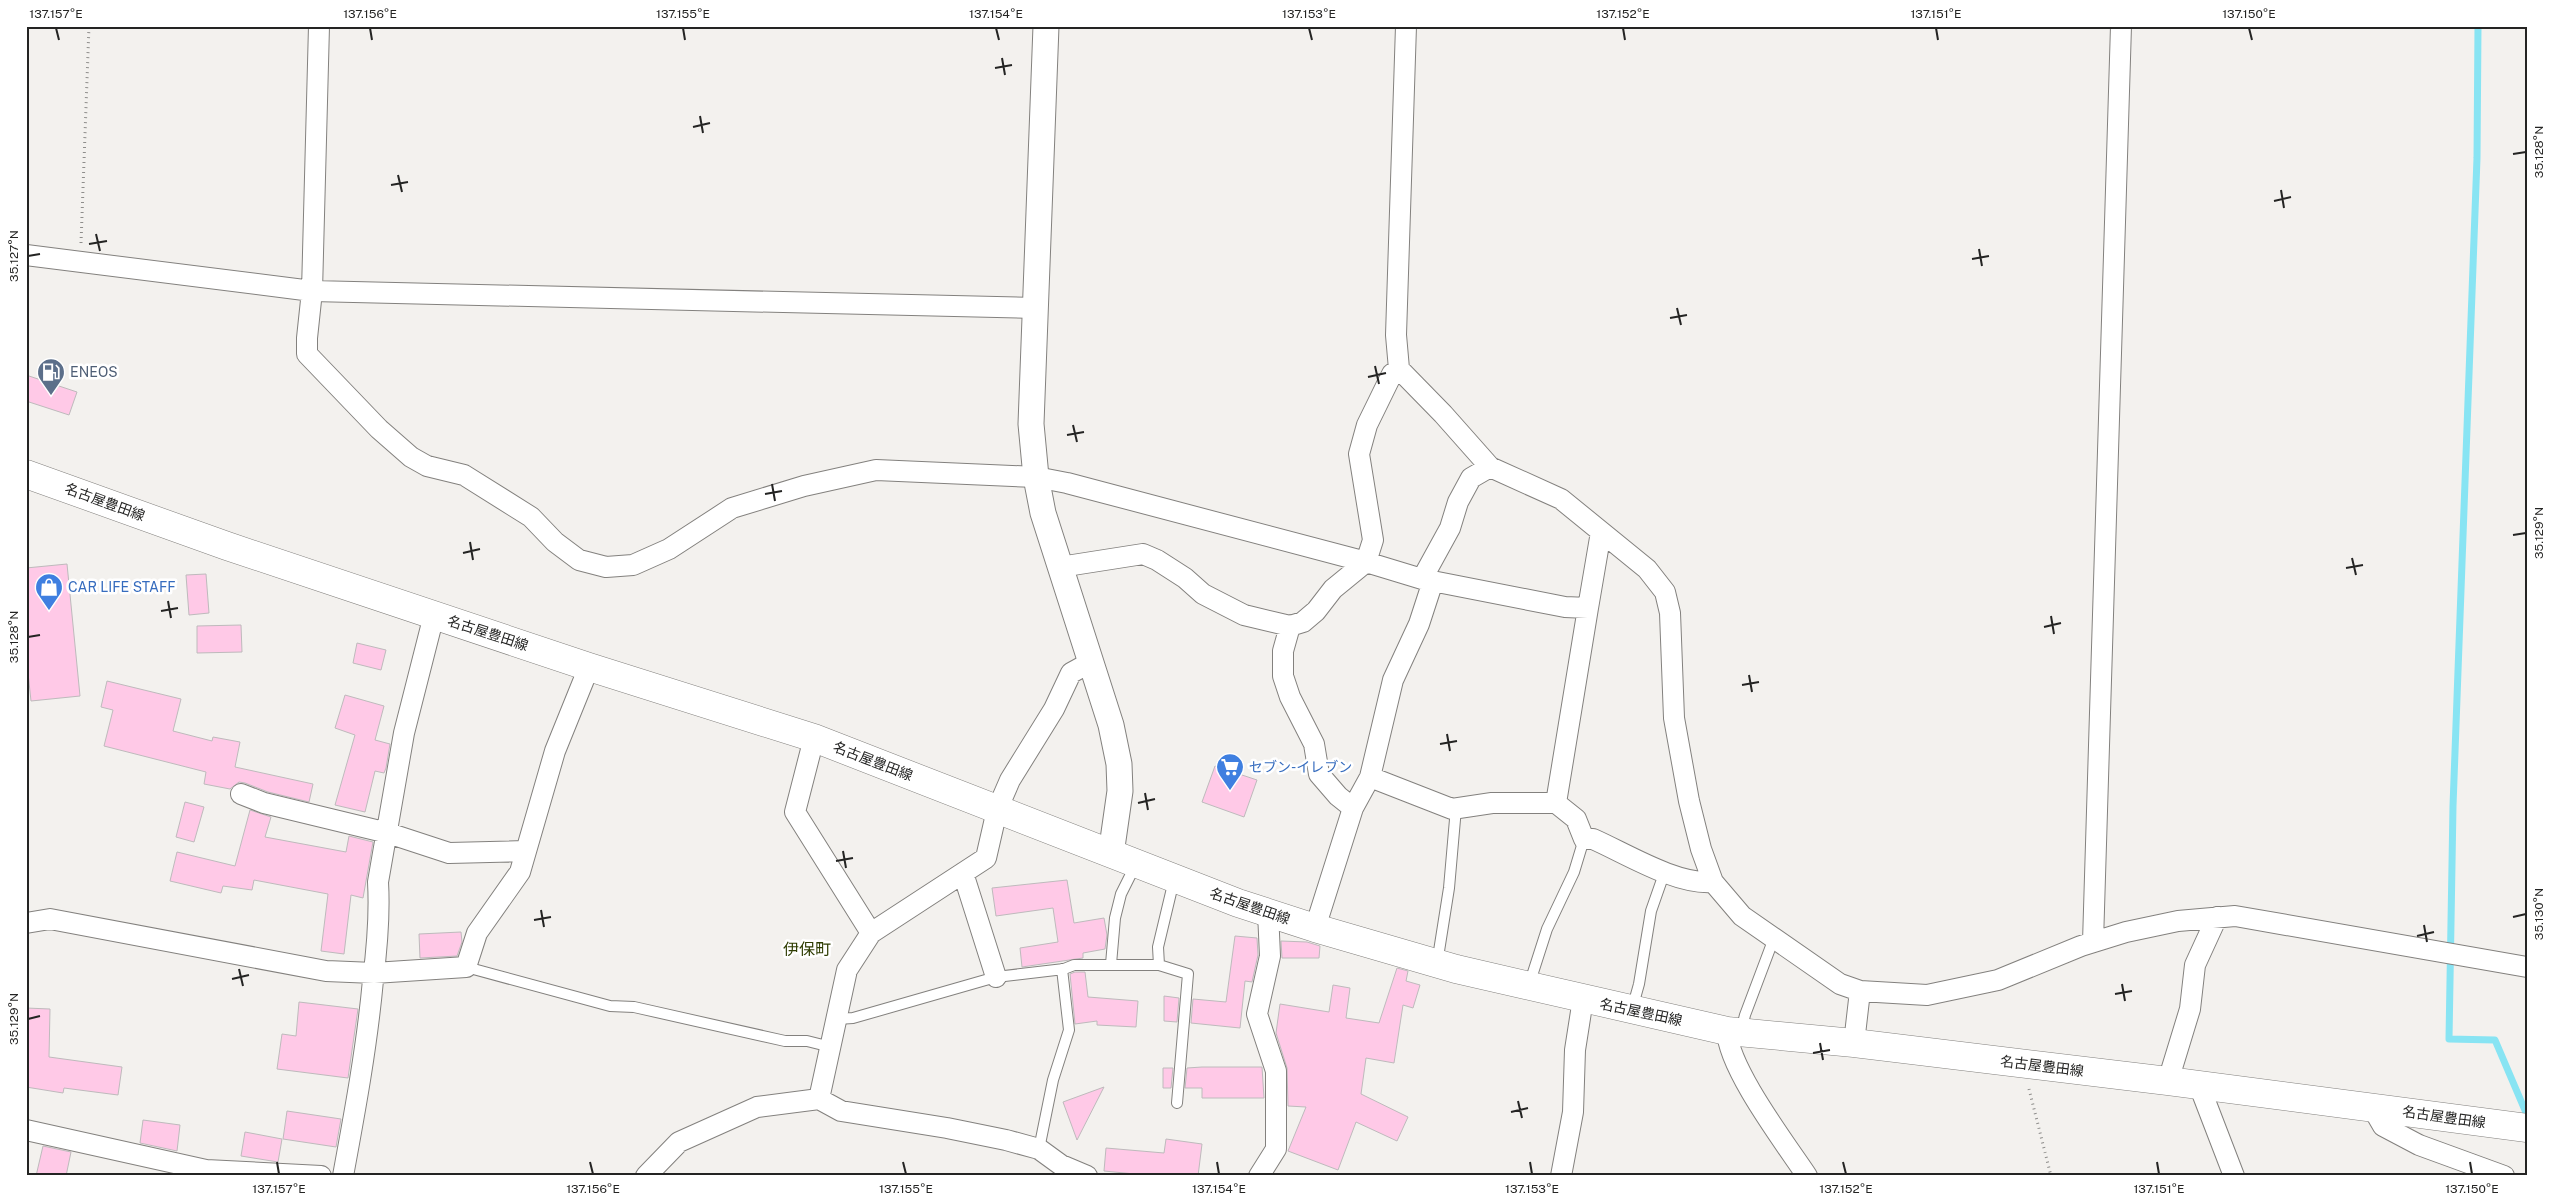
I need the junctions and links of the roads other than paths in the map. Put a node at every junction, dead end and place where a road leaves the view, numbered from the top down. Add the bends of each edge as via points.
1 (319, 26) edge
2 (1046, 26) edge
3 (1406, 26) edge
4 (2121, 26) edge
5 (26, 255) edge
6 (312, 291) junction
7 (1035, 308) junction
8 (1399, 369) junction
9 (1490, 467) junction
10 (26, 474) edge
11 (1036, 477) junction
12 (1601, 532) junction
13 (1366, 562) junction
14 (1060, 567) junction
15 (1427, 580) junction
16 (1588, 608) junction
17 (434, 615) junction
18 (1290, 626) junction
19 (1091, 662) junction
20 (589, 667) junction
21 (814, 738) junction
22 (1370, 778) junction
23 (241, 794) dead end
24 (1556, 803) junction
25 (1353, 808) junction
26 (1456, 808) junction
27 (997, 810) junction
28 (388, 833) junction
29 (1584, 839) junction
30 (525, 851) junction
31 (1124, 859) junction
32 (1665, 871) junction
33 (962, 873) junction
34 (1174, 879) junction
35 (1713, 882) junction
36 (1268, 912) junction
37 (2217, 917) junction
38 (26, 923) edge
39 (1315, 928) junction
40 (871, 933) junction
41 (1774, 938) junction
42 (2092, 942) junction
43 (1434, 963) junction
44 (1111, 964) junction
45 (1159, 964) junction
46 (466, 967) junction
47 (2527, 967) edge
48 (1062, 969) junction
49 (374, 973) junction
50 (996, 977) junction
51 (1529, 986) junction
52 (1860, 991) junction
53 (1583, 999) junction
54 (1632, 1010) junction
55 (837, 1019) junction
56 (1734, 1031) junction
57 (1854, 1043) junction
58 (831, 1047) junction
59 (2168, 1081) junction
60 (2199, 1085) junction
61 (819, 1099) junction
62 (1177, 1103) dead end
63 (2372, 1107) junction
64 (2521, 1128) edge
65 (26, 1130) edge
66 (1039, 1148) junction
67 (321, 1176) edge
68 (343, 1176) edge
69 (646, 1176) edge
70 (1087, 1176) edge
71 (1258, 1176) edge
72 (1560, 1176) edge
73 (1807, 1176) edge
74 (2234, 1176) edge
75 (2504, 1176) edge

1 - 6 street
2 - 7 street
3 - 8 street via 1396,335
4 - 42 street
5 - 6 street
6 - 7 street
6 - 11 street via 307,354 379,429 411,457 427,466 464,475 531,516 555,542 578,560 606,567 633,565 669,549 732,508 804,486 876,470
7 - 11 street via 1031,424
8 - 9 street
8 - 13 street via 1392,374 1367,425 1358,454 1374,540
9 - 12 street via 1561,499
9 - 15 street via 1471,478
10 - 17 main road, 名古屋豊田線
11 - 13 street
11 - 14 street via 1043,513
12 - 16 street
12 - 35 street via 1647,569 1665,592 1670,613 1674,718 1689,801
13 - 15 street
13 - 18 street via 1333,589 1303,622
14 - 18 street via 1143,554 1185,578 1203,594 1244,615
14 - 19 street
15 - 16 street via 1565,607
15 - 22 street via 1419,624 1393,680
16 - 24 street
17 - 20 main road, 名古屋豊田線
17 - 28 street via 404,732
18 - 25 street via 1283,676 1314,744 1319,774
19 - 27 street via 1071,673 1054,708 1010,780
19 - 31 street via 1111,725 1119,764
20 - 21 main road, 名古屋豊田線
20 - 30 street via 555,750
21 - 27 main road, 名古屋豊田線
21 - 40 street via 795,812
22 - 25 street
22 - 26 street
23 - 28 street via 264,803
24 - 26 street via 1492,803
24 - 29 street via 1576,819
25 - 39 street
26 - 43 lane via 1449,888 1439,951
27 - 31 main road, 名古屋豊田線
27 - 33 street via 986,858
28 - 30 street via 448,853
28 - 49 street via 378,882 380,904
29 - 32 street via 1593,839
29 - 51 lane via 1574,872 1547,928
30 - 46 street via 520,872 477,934
31 - 34 main road, 名古屋豊田線
31 - 44 lane
32 - 35 street via 1698,883
32 - 54 lane via 1651,911
33 - 40 street
33 - 50 street
34 - 36 main road, 名古屋豊田線
34 - 45 lane via 1158,947
35 - 41 street via 1742,916
36 - 39 main road, 名古屋豊田線
36 - 71 street via 1270,956 1257,1014 1276,1071 1276,1149
37 - 42 street via 2178,921
37 - 47 street via 2235,916
37 - 59 street via 2195,964 2190,1009
38 - 49 street via 50,919 326,971
39 - 43 main road, 名古屋豊田線
40 - 55 street via 847,970
41 - 52 street via 1840,984
41 - 56 lane via 1745,1015
42 - 52 street via 1998,980 1927,995
43 - 51 main road, 名古屋豊田線
44 - 45 lane
44 - 48 lane via 1074,965
45 - 62 lane via 1188,974
46 - 49 street
46 - 58 lane via 610,1006 634,1007 785,1041 808,1041
48 - 50 lane
48 - 66 lane via 1069,1030 1053,1080
49 - 68 street via 359,1089
50 - 55 lane via 853,1018
51 - 53 main road, 名古屋豊田線
52 - 57 street
53 - 54 main road, 名古屋豊田線
53 - 72 street via 1573,1112
54 - 56 main road, 名古屋豊田線
55 - 58 street
56 - 57 main road, 名古屋豊田線
56 - 73 street via 1727,1044 1755,1098
57 - 59 main road, 名古屋豊田線
58 - 61 street
59 - 60 main road, 名古屋豊田線
60 - 63 main road, 名古屋豊田線
60 - 74 street
61 - 66 street via 841,1112 947,1128
61 - 69 street via 757,1107 679,1142
63 - 64 main road, 名古屋豊田線
63 - 75 street via 2383,1126 2419,1145
65 - 67 street via 206,1170
66 - 70 street via 1061,1165

